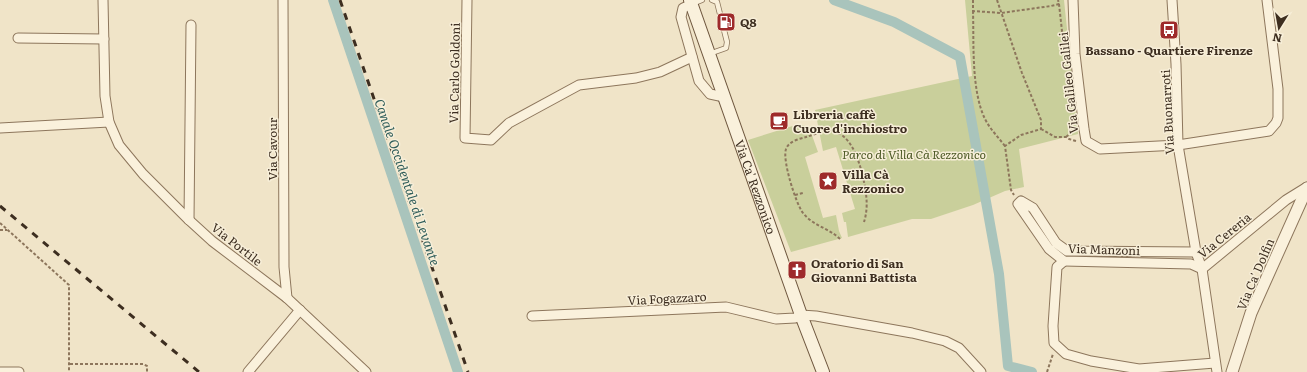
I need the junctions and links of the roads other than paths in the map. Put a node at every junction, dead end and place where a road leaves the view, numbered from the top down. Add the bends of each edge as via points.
1 (103, 0) edge
2 (283, 0) edge
3 (467, 0) edge
4 (712, 0) edge
5 (1073, 0) edge
6 (1172, 0) edge
7 (1267, 0) edge
8 (695, 1) edge
9 (191, 25) dead end
10 (18, 38) dead end
11 (104, 39) junction
12 (709, 54) junction
13 (692, 57) junction
14 (724, 97) junction
15 (109, 122) junction
16 (0, 128) edge
17 (1178, 144) junction
18 (1307, 188) edge
19 (189, 220) junction
20 (1066, 251) junction
21 (1196, 252) junction
22 (1064, 261) junction
23 (1202, 269) junction
24 (287, 298) junction
25 (300, 310) junction
26 (801, 315) junction
27 (532, 316) dead end
28 (1216, 368) edge
29 (0, 372) edge
30 (19, 372) edge
31 (248, 372) edge
32 (366, 372) edge
33 (823, 372) edge
34 (981, 372) edge
35 (1232, 372) edge

1 - 11 street, Via Portile
2 - 24 street, Via Cavour via 284,268
3 - 13 street, Via Carlo Goldoni via 465,138 491,140 509,123 579,85 636,78 660,72
4 - 12 lane via 717,2 727,42 726,48
5 - 17 street, Via Galileo Galilei via 1075,54 1086,141 1100,149
6 - 17 street, Via Buonarroti
7 - 17 street, Via Galileo Galilei via 1278,89 1279,113 1276,123 1269,131
8 - 12 main road, Via Ca' Rezzonico
8 - 13 street via 683,8 681,17
9 - 19 street
10 - 11 street
11 - 15 street, Via Portile via 105,96
12 - 14 main road, Via Ca' Rezzonico
13 - 14 street via 699,81 710,94
14 - 26 main road, Via Ca' Rezzonico
15 - 16 street
15 - 19 street, Via Portile via 119,145
17 - 21 street, Via Buonarroti
18 - 23 street, Via Cereria via 1286,200
18 - 35 street, Via Ca' Dolfin via 1251,313
19 - 24 street, Via Portile via 212,241
20 - 21 street, Via Manzoni
20 - 22 street
20 - 22 street, Via Manzoni via 1056,243 1032,208 1026,203 1019,202 1049,249
21 - 23 street, Via Buonarroti
22 - 23 street, Via Manzoni via 1191,264
22 - 28 street via 1057,267 1052,326 1054,343 1066,354 1139,369
23 - 28 street, Via Cereria
24 - 25 street, Via Portile
25 - 31 street
25 - 32 street, Via Portile
26 - 27 street, Via Fogazzaro via 776,319 726,307
26 - 33 main road, Via Ca' Rezzonico
26 - 34 street, Via Fogazzaro via 842,319 945,341 959,348
29 - 30 street

